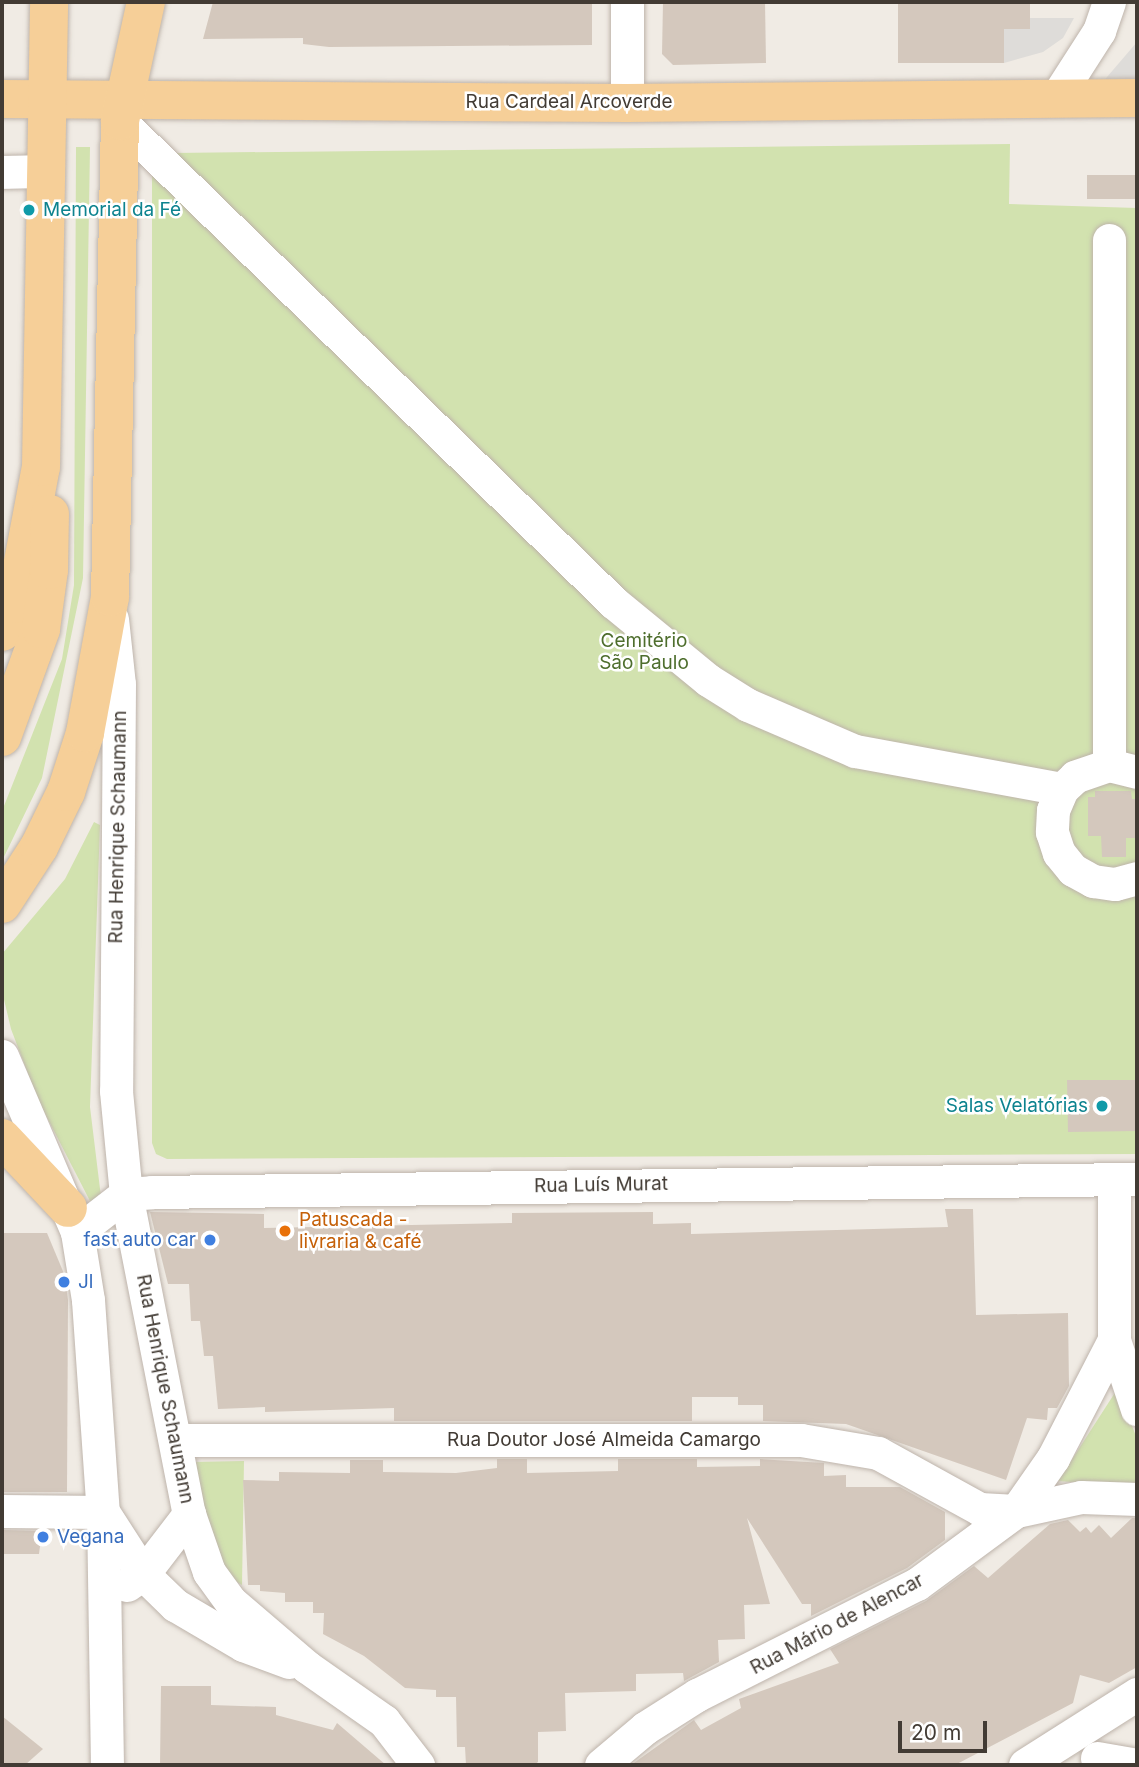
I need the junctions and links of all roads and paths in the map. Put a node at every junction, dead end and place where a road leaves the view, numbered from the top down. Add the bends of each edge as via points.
1 (49, 2) edge
2 (146, 2) edge
3 (627, 2) edge
4 (1109, 2) edge
5 (2, 99) edge
6 (48, 99) junction
7 (1056, 99) junction
8 (1137, 99) edge
9 (627, 103) junction
10 (121, 111) junction
11 (46, 171) junction
12 (2, 172) edge
13 (1109, 240) dead end
14 (41, 467) junction
15 (110, 597) junction
16 (2, 632) edge
17 (2, 737) edge
18 (1123, 769) edge
19 (1062, 789) junction
20 (1137, 877) edge
21 (2, 904) edge
22 (2, 1056) edge
23 (2, 1138) edge
24 (1126, 1179) edge
25 (126, 1194) junction
26 (73, 1220) junction
27 (1114, 1340) junction
28 (1137, 1409) edge
29 (175, 1440) junction
30 (1137, 1499) edge
31 (2, 1511) edge
32 (1016, 1511) junction
33 (103, 1512) junction
34 (189, 1514) junction
35 (983, 1521) junction
36 (143, 1574) junction
37 (106, 1618) junction
38 (307, 1667) junction
39 (1137, 1694) edge
40 (107, 1751) edge
41 (1097, 1758) dead end
42 (1028, 1762) edge
43 (84, 1765) edge
44 (418, 1765) edge
45 (601, 1765) edge
46 (1137, 1765) edge

1 - 6 main road
2 - 10 main road, Rua Henrique Schaumann
3 - 9 street
4 - 7 street via 1099,31
5 - 6 main road, Rua Cardeal Arcoverde
6 - 10 main road, Rua Cardeal Arcoverde
6 - 11 main road
7 - 8 main road, Rua Cardeal Arcoverde
7 - 9 main road, Rua Cardeal Arcoverde
9 - 10 main road, Rua Cardeal Arcoverde
10 - 15 main road, Rua Henrique Schaumann
10 - 19 street via 613,602 708,680 748,705 855,751
11 - 12 street
11 - 14 main road
13 - 18 street
14 - 16 main road via 15,604
14 - 17 main road via 51,534 41,629
15 - 21 main road via 85,733 66,792 39,847
15 - 25 street, Rua Henrique Schaumann via 119,684 116,1091
18 - 19 street via 1091,768
19 - 20 street via 1053,810 1052,832 1059,853 1073,870 1093,881 1115,884
22 - 26 street
23 - 26 main road
24 - 25 street, Rua Luís Murat
24 - 27 street
25 - 26 street
25 - 29 street, Rua Henrique Schaumann
26 - 33 street via 88,1300
27 - 28 street
27 - 32 street via 1053,1458
29 - 34 street, Rua Henrique Schaumann
29 - 35 street, Rua Doutor José Almeida Camargo via 801,1440 878,1453
30 - 32 street, Rua Doutor José Almeida Camargo via 1081,1497
31 - 33 street
32 - 35 street, Rua Doutor José Almeida Camargo
33 - 36 street
33 - 37 street
34 - 36 street, Rua Henrique Schaumann
34 - 38 street via 218,1588
35 - 45 street, Rua Mário de Alencar via 917,1584 697,1695 645,1728
36 - 37 street, Rua Henrique Schaumann via 123,1588
36 - 38 street via 175,1605 205,1624 243,1645
37 - 40 street
38 - 44 street via 384,1721
39 - 42 street
40 - 43 street
41 - 46 street

